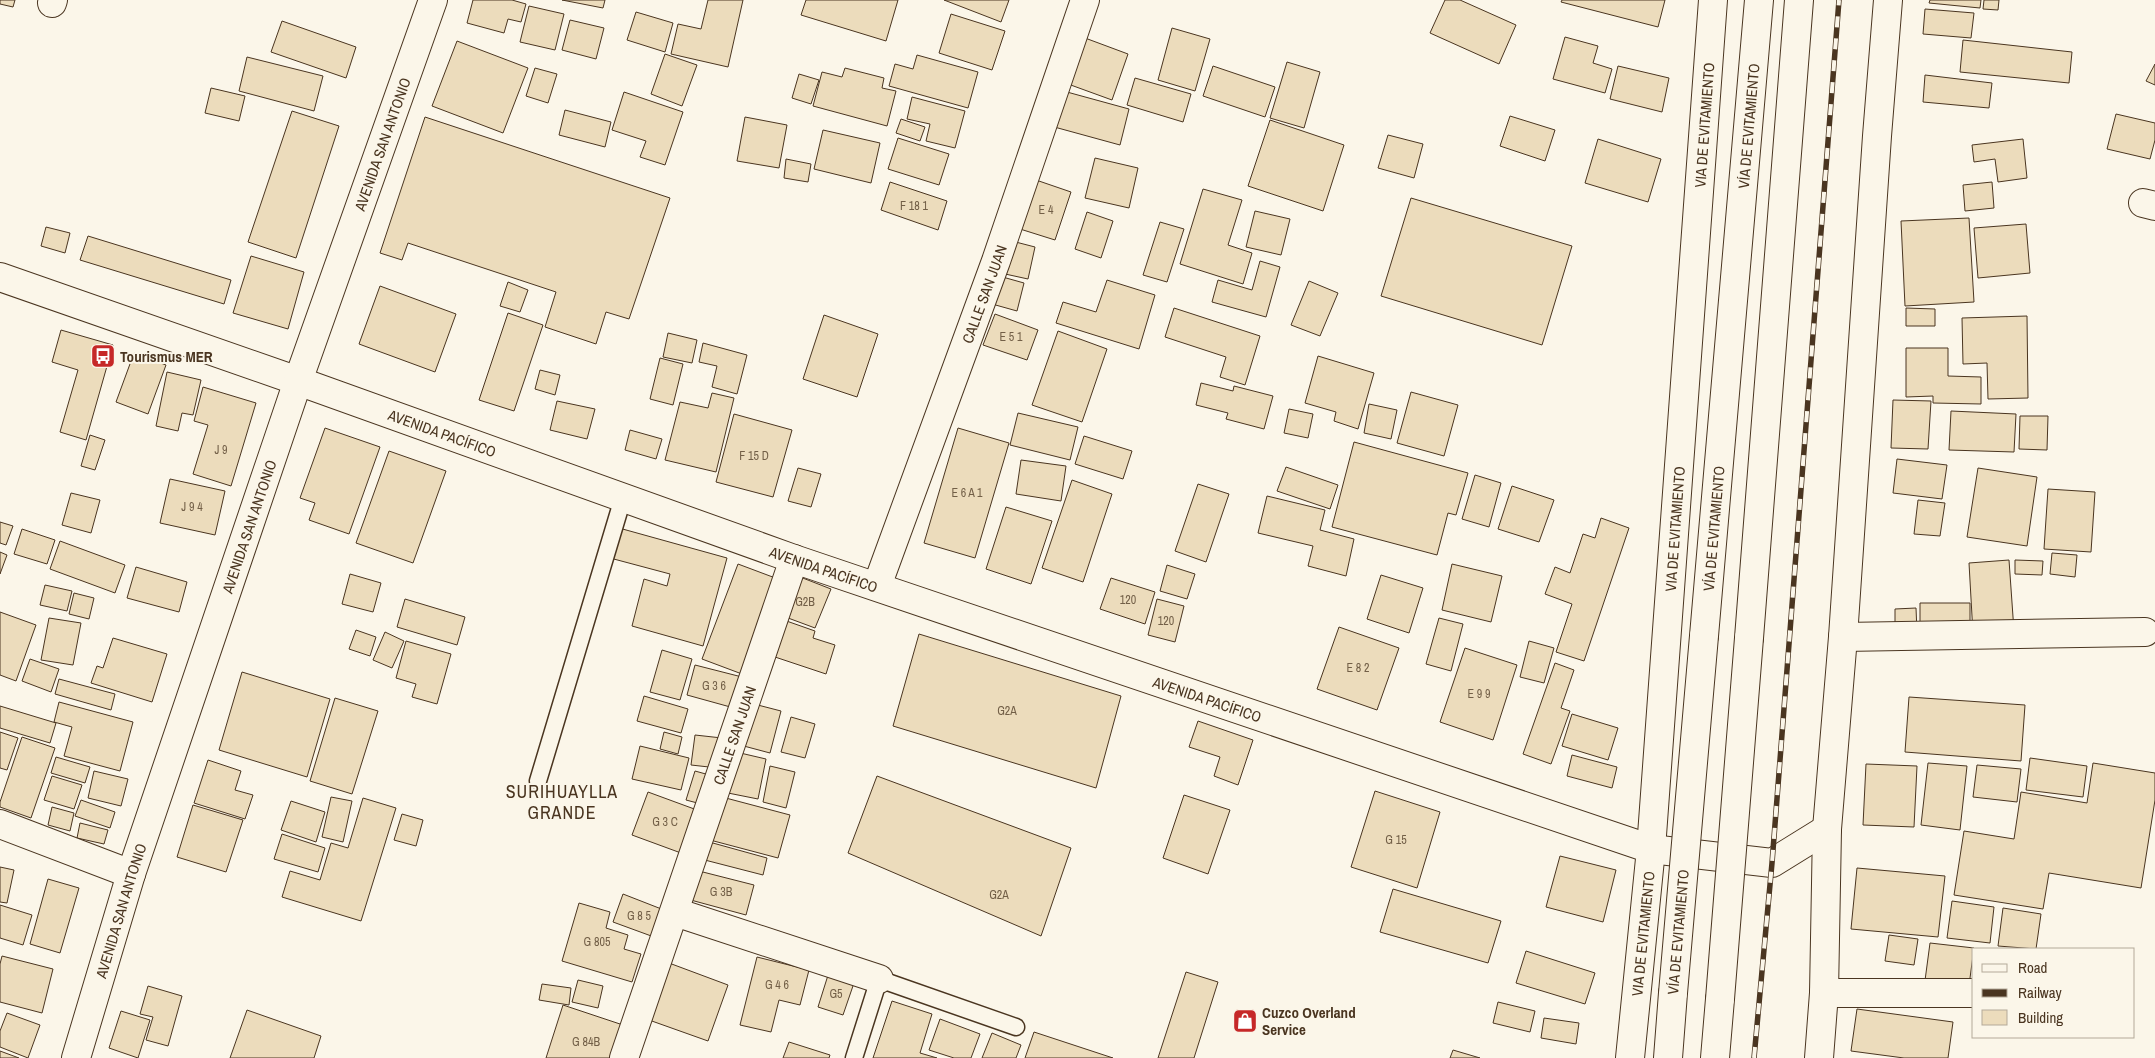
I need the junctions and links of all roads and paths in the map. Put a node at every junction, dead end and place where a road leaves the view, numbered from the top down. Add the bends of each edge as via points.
1 (433, 0) edge
2 (1085, 0) edge
3 (1712, 0) edge
4 (1759, 0) edge
5 (1799, 0) edge
6 (1888, 0) edge
7 (0, 277) edge
8 (298, 381) junction
9 (623, 498) junction
10 (794, 559) junction
11 (877, 586) junction
12 (2146, 632) dead end
13 (1843, 637) junction
14 (538, 781) dead end
15 (0, 824) edge
16 (1828, 829) junction
17 (1650, 849) junction
18 (131, 874) junction
19 (675, 912) junction
20 (879, 979) junction
21 (1824, 993) junction
22 (1972, 993) edge
23 (1016, 1027) dead end
24 (76, 1058) edge
25 (624, 1058) edge
26 (854, 1058) edge
27 (1630, 1058) edge
28 (1668, 1058) edge
29 (1715, 1058) edge
30 (1818, 1058) edge

1 - 8 main road, AVENIDA SAN ANTONIO
2 - 11 main road, CALLE SAN JUAN via 996,260
3 - 17 main road, VIA DE EVITAMIENTO
4 - 28 main road, VÍA DE EVITAMIENTO, bridge
5 - 29 main road, bridge
6 - 13 main road
7 - 8 main road, AVENIDA PACÍFICO
8 - 9 main road, AVENIDA PACÍFICO
8 - 18 main road, AVENIDA SAN ANTONIO
9 - 10 main road, AVENIDA PACÍFICO
9 - 14 lane
10 - 11 main road, AVENIDA PACÍFICO
10 - 19 main road, CALLE SAN JUAN
11 - 17 main road, AVENIDA PACÍFICO
12 - 13 main road
13 - 16 main road
15 - 18 main road
16 - 17 main road, AVENIDA PACÍFICO via 1772,863
16 - 21 main road
17 - 27 main road, VIA DE EVITAMIENTO
18 - 24 main road, AVENIDA SAN ANTONIO
19 - 20 main road
19 - 25 main road, CALLE SAN JUAN
20 - 23 lane
20 - 26 lane
21 - 22 main road
21 - 30 main road

